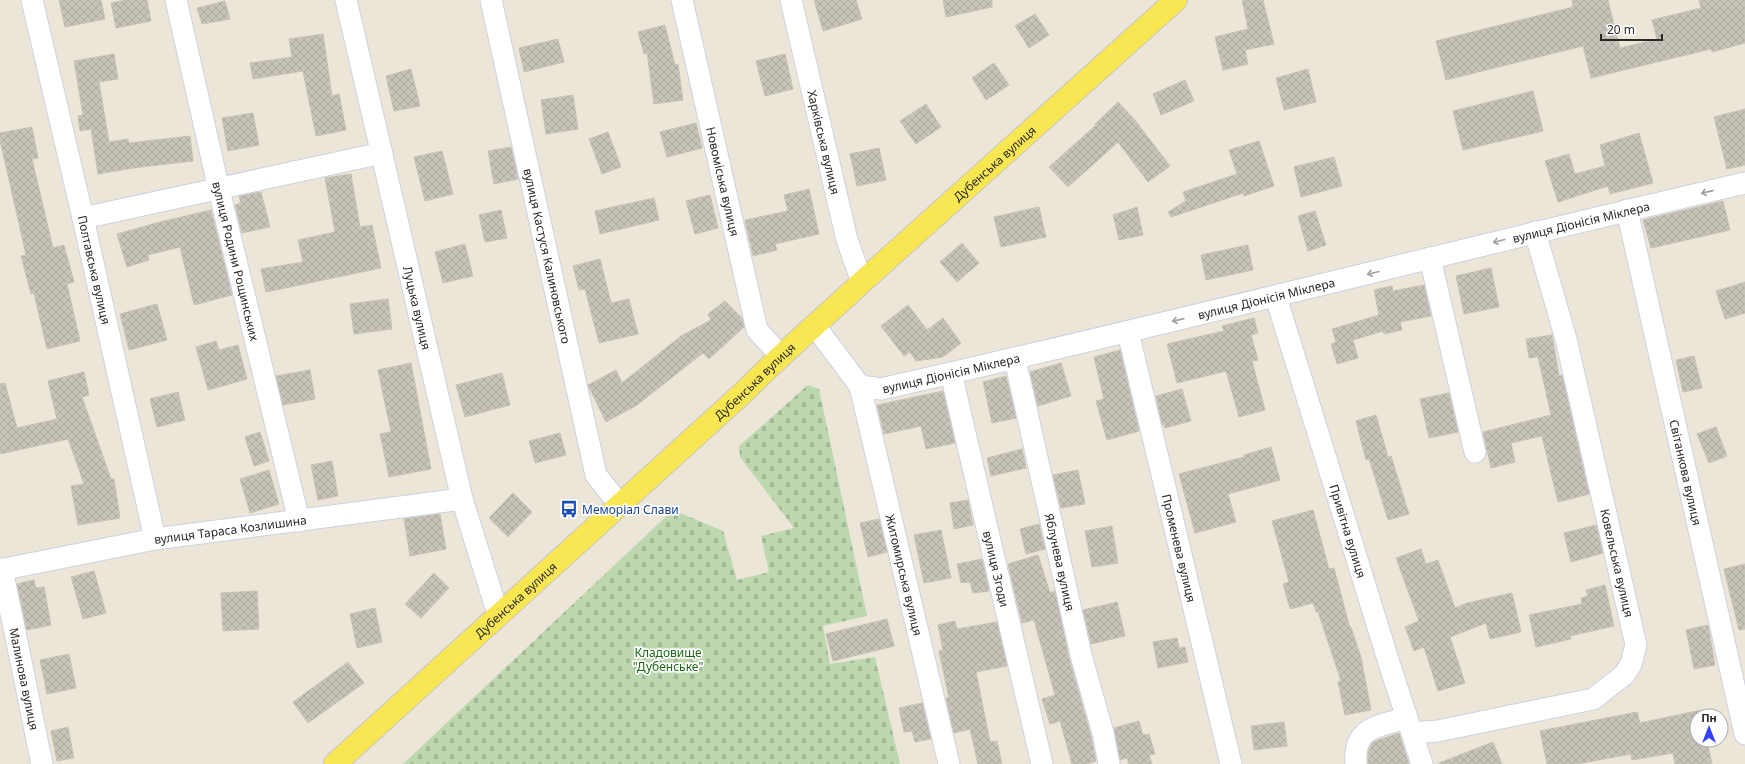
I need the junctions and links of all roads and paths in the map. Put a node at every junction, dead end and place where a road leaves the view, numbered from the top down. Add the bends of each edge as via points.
1 (32, 0) edge
2 (176, 0) edge
3 (346, 0) edge
4 (491, 0) edge
5 (682, 0) edge
6 (791, 0) edge
7 (1176, 0) edge
8 (382, 153) junction
9 (1745, 183) edge
10 (220, 190) junction
11 (1627, 210) junction
12 (83, 218) junction
13 (1535, 232) junction
14 (1430, 258) junction
15 (862, 282) junction
16 (1276, 297) junction
17 (815, 326) junction
18 (1128, 332) junction
19 (780, 355) junction
20 (1015, 359) junction
21 (951, 374) junction
22 (860, 386) junction
23 (1475, 452) dead end
24 (462, 500) junction
25 (619, 504) junction
26 (299, 521) junction
27 (155, 539) junction
28 (1, 570) edge
29 (498, 614) junction
30 (1410, 725) junction
31 (1745, 734) edge
32 (42, 764) edge
33 (335, 764) edge
34 (949, 764) edge
35 (1042, 764) edge
36 (1109, 764) edge
37 (1231, 764) edge
38 (1356, 764) edge
39 (1422, 764) edge

1 - 12 street, Полтавська вулиця
2 - 10 street, вулиця Родини Рощинських
3 - 8 street, Луцька вулиця
4 - 25 street, вулиця Кастуся Калиновського via 596,475
5 - 19 street, Новоміська вулиця via 757,330
6 - 15 street, Харківська вулиця via 847,240
7 - 15 main road, Дубенська вулиця
8 - 10 street
8 - 24 street, Луцька вулиця
9 -> 11 street, вулиця Діонісія Міклера
10 - 12 street
10 - 26 street, вулиця Родини Рощинських
11 - 13 street, вулиця Діонісія Міклера
11 - 31 street, Світанкова вулиця
12 - 27 street, Полтавська вулиця
13 -> 14 street, вулиця Діонісія Міклера
13 - 30 street, Ковельська вулиця via 1566,339 1636,645 1631,664 1624,675 1593,699 1438,731
14 -> 16 street, вулиця Діонісія Міклера
14 - 23 street
15 - 17 main road, Дубенська вулиця
16 -> 18 street, вулиця Діонісія Міклера
16 - 30 street, Привітна вулиця
17 - 19 main road, Дубенська вулиця
17 - 22 street
18 - 20 street, вулиця Діонісія Міклера
18 - 37 street, Променева вулиця
19 - 25 main road, Дубенська вулиця via 746,390
20 - 21 street, вулиця Діонісія Міклера
20 - 36 street, Яблунева вулиця via 1081,655
21 - 22 street, вулиця Діонісія Міклера via 881,389
21 - 35 street, вулиця Згоди
22 - 34 street, Житомирська вулиця
24 - 26 street, вулиця Тараса Козлишина
24 - 29 street, Луцька вулиця
25 - 29 main road, Дубенська вулиця
26 - 27 street, вулиця Тараса Козлишина
27 - 28 street, вулиця Тараса Козлишина
28 - 32 street, Малинова вулиця
29 - 33 main road, Дубенська вулиця
30 - 38 street, Ковельська вулиця via 1388,723 1364,733 1357,745
30 - 39 street, Привітна вулиця

